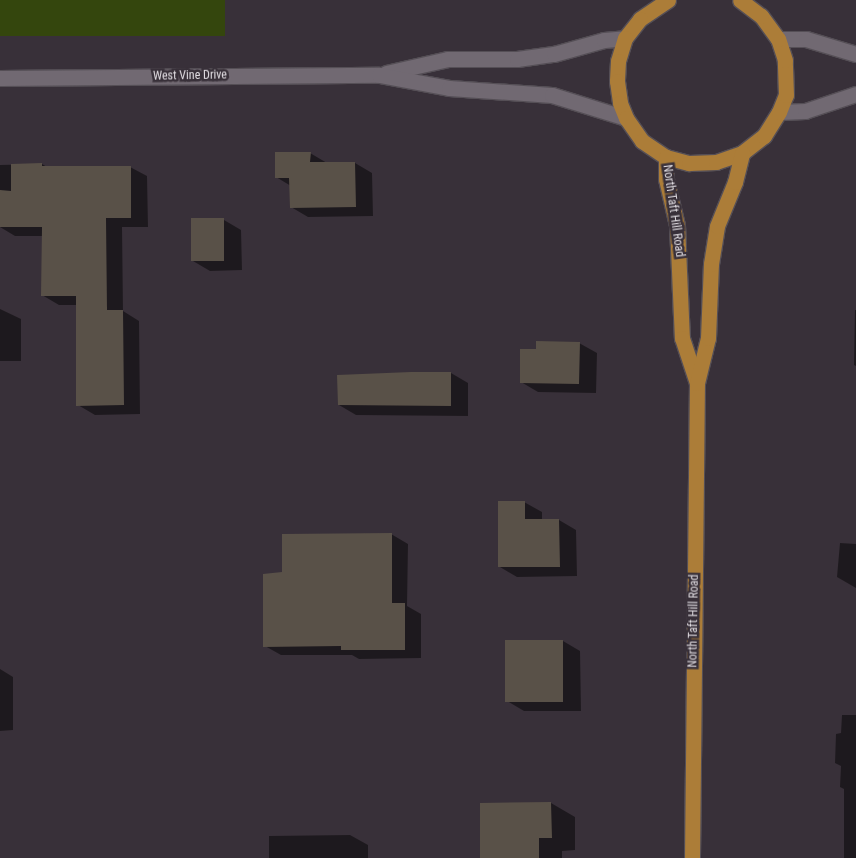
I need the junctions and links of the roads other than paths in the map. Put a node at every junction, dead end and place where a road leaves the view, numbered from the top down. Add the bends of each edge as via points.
1 (740, 0) edge
2 (662, 1) edge
3 (625, 38) junction
4 (778, 39) junction
5 (856, 54) edge
6 (379, 75) junction
7 (0, 78) edge
8 (856, 94) edge
9 (779, 112) junction
10 (626, 118) junction
11 (742, 153) junction
12 (666, 157) junction
13 (697, 383) junction
14 (692, 858) edge

1 - 4 main road via 761,16
2 - 3 main road via 640,19
3 - 6 street, West Vine Drive via 517,59 448,59
3 - 10 main road via 618,61 617,81
4 - 5 street via 806,39
4 - 9 main road via 787,76 786,95
6 - 7 street, West Vine Drive
6 - 10 street, West Vine Drive via 449,88 552,94
8 - 9 street via 805,111
9 - 11 main road via 764,136
10 - 12 main road via 642,141
11 - 12 main road via 716,162 689,163
11 - 13 main road, North Taft Hill Road via 718,226 711,264 708,338
12 - 13 main road, North Taft Hill Road via 666,179 677,225 682,338
13 - 14 main road, North Taft Hill Road

